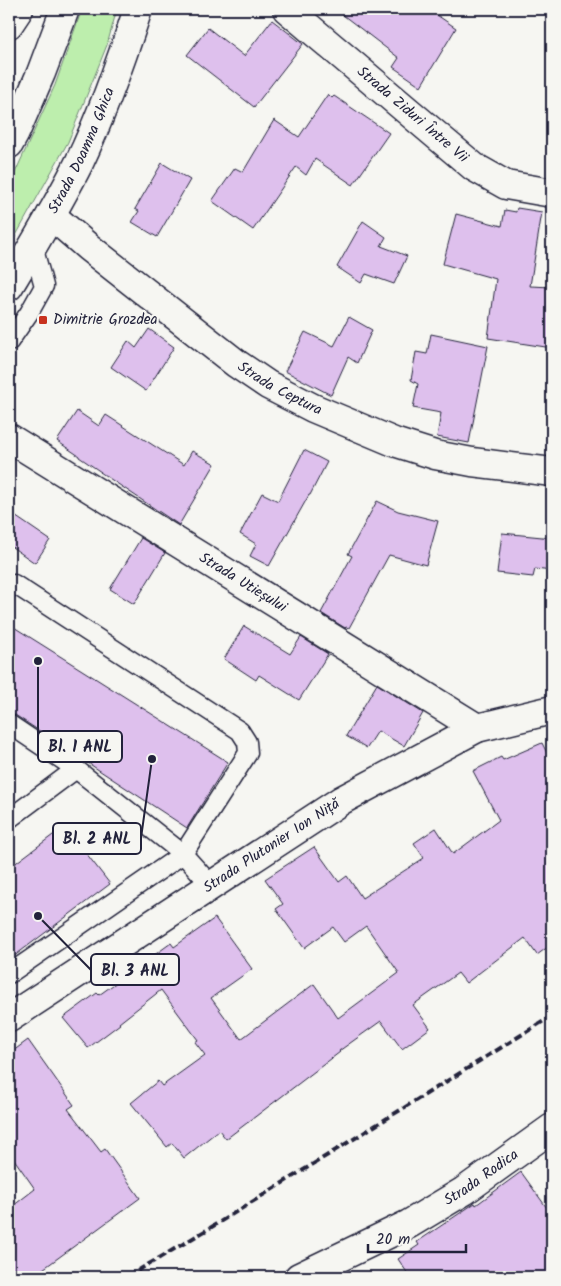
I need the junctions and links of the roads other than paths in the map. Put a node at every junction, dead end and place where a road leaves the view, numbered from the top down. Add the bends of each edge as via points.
1 (19, 9) edge
2 (65, 9) edge
3 (138, 9) edge
4 (288, 9) edge
5 (9, 24) edge
6 (9, 144) edge
7 (552, 193) edge
8 (51, 215) junction
9 (33, 246) junction
10 (9, 286) edge
11 (9, 342) edge
12 (9, 438) edge
13 (552, 472) edge
14 (14, 584) dead end
15 (552, 710) edge
16 (9, 724) edge
17 (477, 728) junction
18 (76, 769) junction
19 (9, 819) edge
20 (182, 854) junction
21 (211, 885) junction
22 (9, 974) edge
23 (9, 1018) edge
24 (552, 1128) edge
25 (299, 1277) edge

1 - 5 street
2 - 6 street
3 - 8 street, Strada Doamna Ghica via 99,118
4 - 7 street, Strada Ziduri Între Vii via 474,167 506,185
8 - 9 street, Strada Doamna Ghica
8 - 13 street, Strada Ceptura via 237,364 268,385 394,442 435,455
9 - 10 street, Strada Doamna Ghica
9 - 11 lane via 44,286
12 - 17 street, Strada Utieșului
14 - 20 lane via 240,732 248,742 248,753
15 - 17 street, Strada Plutonier Ion Niță
16 - 18 lane
17 - 21 street, Strada Plutonier Ion Niță via 342,800
18 - 19 lane
18 - 20 lane
20 - 21 lane
20 - 22 lane
21 - 23 street, Strada Plutonier Ion Niță
24 - 25 street, Strada Rodica via 464,1191 409,1224

